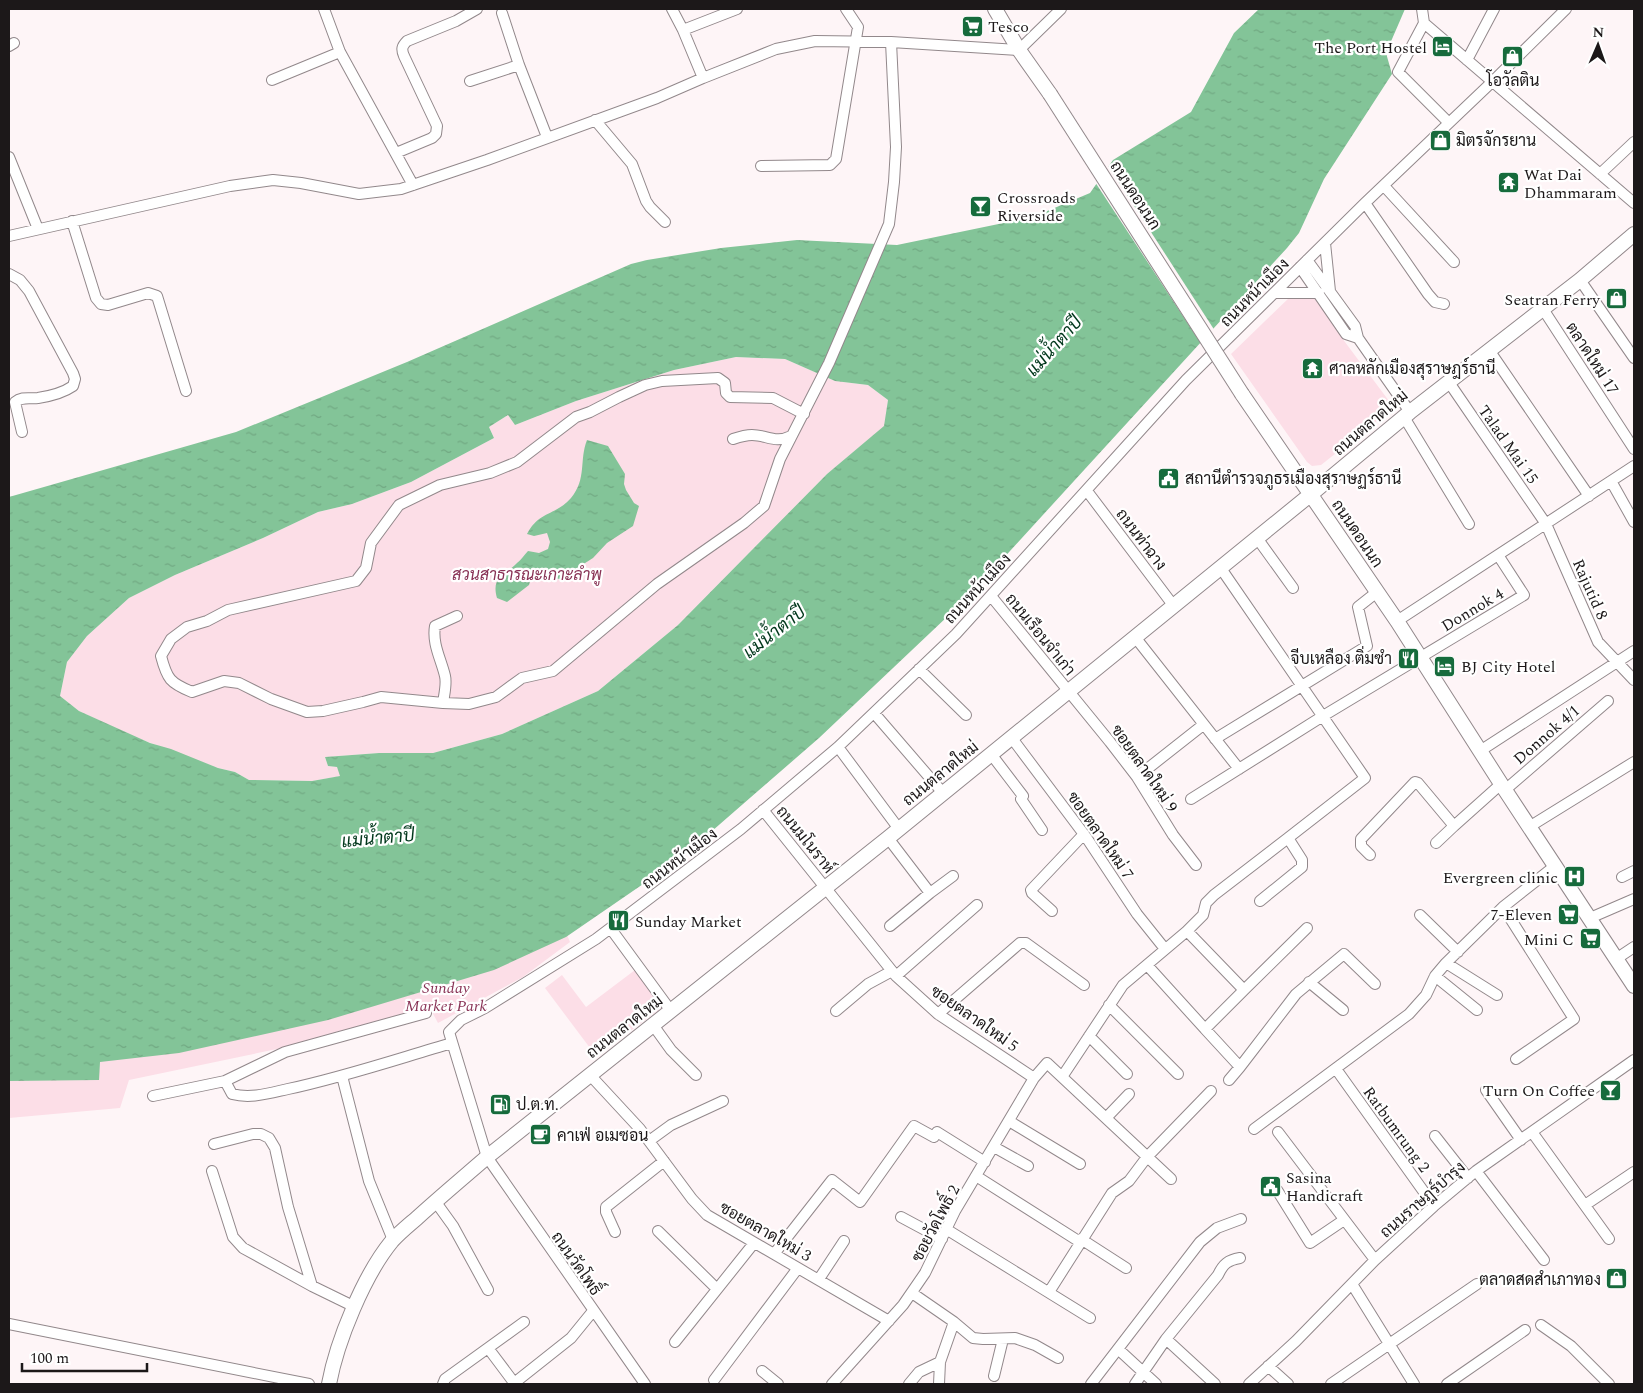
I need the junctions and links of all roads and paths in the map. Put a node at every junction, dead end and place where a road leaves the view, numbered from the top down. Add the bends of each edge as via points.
1 (324, 9) edge
2 (477, 9) edge
3 (672, 9) edge
4 (737, 9) edge
5 (846, 9) edge
6 (995, 9) edge
7 (1061, 9) edge
8 (1422, 9) edge
9 (1494, 9) edge
10 (1563, 10) edge
11 (502, 13) dead end
12 (1424, 23) junction
13 (683, 30) junction
14 (856, 42) junction
15 (891, 42) junction
16 (1019, 50) junction
17 (340, 52) junction
18 (1467, 60) junction
19 (519, 65) junction
20 (703, 78) junction
21 (272, 80) dead end
22 (470, 81) dead end
23 (1492, 82) junction
24 (595, 120) junction
25 (1449, 123) junction
26 (548, 137) junction
27 (1634, 142) edge
28 (396, 154) junction
29 (9, 157) edge
30 (761, 166) dead end
31 (1600, 174) junction
32 (414, 185) junction
33 (1384, 186) junction
34 (1364, 203) junction
35 (1634, 203) edge
36 (72, 221) junction
37 (665, 222) dead end
38 (38, 229) junction
39 (1634, 234) edge
40 (9, 236) edge
41 (1325, 243) junction
42 (1454, 262) dead end
43 (1304, 264) junction
44 (9, 274) edge
45 (1580, 280) junction
46 (1330, 292) junction
47 (1274, 293) junction
48 (1318, 293) junction
49 (1444, 304) dead end
50 (1543, 309) junction
51 (1358, 338) junction
52 (1488, 350) junction
53 (1634, 358) edge
54 (1448, 381) junction
55 (186, 391) dead end
56 (804, 414) junction
57 (1407, 414) junction
58 (22, 432) dead end
59 (791, 436) junction
60 (733, 439) dead end
61 (1634, 449) edge
62 (1634, 466) edge
63 (1611, 481) junction
64 (1087, 491) junction
65 (1310, 495) junction
66 (1589, 496) junction
67 (1634, 522) edge
68 (1469, 524) dead end
69 (1546, 524) junction
70 (1257, 538) junction
71 (1498, 555) junction
72 (1220, 567) junction
73 (1293, 588) dead end
74 (1377, 592) junction
75 (991, 596) junction
76 (1173, 605) junction
77 (456, 616) dead end
78 (1397, 621) junction
79 (1135, 636) junction
80 (1634, 651) edge
81 (1420, 658) junction
82 (1616, 663) junction
83 (919, 669) junction
84 (1634, 680) edge
85 (1301, 686) junction
86 (1068, 691) junction
87 (1608, 701) dead end
88 (443, 703) junction
89 (874, 713) junction
90 (966, 715) dead end
91 (1323, 716) junction
92 (1203, 725) junction
93 (1011, 738) junction
94 (1215, 739) junction
95 (838, 747) junction
96 (1480, 750) junction
97 (991, 754) junction
98 (1634, 762) edge
99 (1239, 769) junction
100 (1137, 777) junction
101 (1503, 787) junction
102 (943, 793) junction
103 (1191, 799) dead end
104 (763, 810) junction
105 (1454, 826) junction
106 (1529, 827) junction
107 (1042, 830) dead end
108 (893, 834) junction
109 (1084, 834) junction
110 (1288, 838) junction
111 (1436, 842) dead end
112 (1370, 855) dead end
113 (1196, 864) dead end
114 (1555, 866) junction
115 (1634, 871) edge
116 (952, 876) dead end
117 (1622, 877) dead end
118 (826, 887) junction
119 (930, 893) junction
120 (1634, 899) edge
121 (1260, 901) dead end
122 (977, 905) dead end
123 (1503, 907) junction
124 (1052, 911) dead end
125 (1420, 915) dead end
126 (1590, 918) junction
127 (890, 926) dead end
128 (1307, 928) dead end
129 (611, 929) junction
130 (1187, 931) junction
131 (1634, 947) edge
132 (1165, 950) junction
133 (1458, 952) junction
134 (1616, 959) junction
135 (1446, 963) junction
136 (1147, 965) junction
137 (894, 973) junction
138 (1435, 976) junction
139 (1309, 982) junction
140 (1375, 984) dead end
141 (1084, 985) dead end
142 (1634, 986) edge
143 (1244, 990) junction
144 (1497, 995) dead end
145 (1109, 1005) junction
146 (1343, 1010) dead end
147 (1477, 1010) dead end
148 (672, 1011) junction
149 (836, 1011) dead end
150 (426, 1013) dead end
151 (938, 1014) junction
152 (653, 1025) junction
153 (1205, 1029) junction
154 (1089, 1036) junction
155 (452, 1043) junction
156 (1516, 1059) dead end
157 (1634, 1060) edge
158 (1240, 1067) junction
159 (1336, 1069) junction
160 (1127, 1074) dead end
161 (1178, 1074) dead end
162 (590, 1075) junction
163 (696, 1075) dead end
164 (342, 1076) junction
165 (1062, 1077) junction
166 (1034, 1078) junction
167 (1229, 1080) dead end
168 (225, 1081) junction
169 (1486, 1090) dead end
170 (1211, 1091) dead end
171 (1129, 1094) dead end
172 (153, 1096) dead end
173 (723, 1101) dead end
174 (1106, 1118) junction
175 (1009, 1121) junction
176 (1254, 1129) dead end
177 (1278, 1132) dead end
178 (1532, 1132) junction
179 (1435, 1136) dead end
180 (1521, 1140) junction
181 (649, 1141) junction
182 (214, 1144) dead end
183 (994, 1147) junction
184 (487, 1157) junction
185 (1147, 1157) junction
186 (664, 1161) junction
187 (985, 1162) junction
188 (1080, 1164) dead end
189 (1028, 1166) dead end
190 (212, 1171) dead end
191 (1634, 1172) edge
192 (1472, 1175) junction
193 (976, 1176) junction
194 (1171, 1179) dead end
195 (1277, 1190) dead end
196 (435, 1201) junction
197 (1585, 1205) junction
198 (1434, 1206) junction
199 (901, 1217) dead end
200 (1241, 1219) dead end
201 (1344, 1220) junction
202 (658, 1231) dead end
203 (615, 1232) dead end
204 (944, 1234) junction
205 (1609, 1239) dead end
206 (393, 1240) junction
207 (844, 1241) dead end
208 (1080, 1241) junction
209 (754, 1243) junction
210 (774, 1254) junction
211 (1240, 1258) dead end
212 (1375, 1260) junction
213 (1544, 1260) dead end
214 (798, 1268) junction
215 (1126, 1268) dead end
216 (819, 1280) junction
217 (1352, 1284) junction
218 (1477, 1284) dead end
219 (312, 1286) junction
220 (717, 1288) junction
221 (488, 1290) dead end
222 (1049, 1292) junction
223 (912, 1293) junction
224 (355, 1307) junction
225 (593, 1311) junction
226 (1090, 1318) dead end
227 (888, 1321) junction
228 (524, 1322) dead end
229 (954, 1322) junction
230 (9, 1324) edge
231 (1541, 1325) dead end
232 (1525, 1330) dead end
233 (1004, 1339) junction
234 (1166, 1339) junction
235 (675, 1342) dead end
236 (1389, 1344) junction
237 (488, 1348) junction
238 (1118, 1349) junction
239 (1058, 1358) dead end
240 (940, 1362) junction
241 (1268, 1366) junction
242 (762, 1371) dead end
243 (1143, 1372) junction
244 (994, 1376) dead end
245 (714, 1380) dead end
246 (309, 1384) edge
247 (329, 1384) edge
248 (443, 1384) edge
249 (514, 1384) edge
250 (645, 1384) edge
251 (778, 1384) edge
252 (832, 1384) edge
253 (909, 1384) edge
254 (938, 1384) edge
255 (1091, 1384) edge
256 (1135, 1384) edge
257 (1156, 1384) edge
258 (1215, 1384) edge
259 (1249, 1384) edge
260 (1288, 1384) edge
261 (1331, 1384) edge
262 (1414, 1384) edge
263 (1447, 1384) edge
264 (1609, 1384) edge

1 - 17 street
2 - 28 street via 404,44 402,51 437,122 437,130 432,138
3 - 13 street
4 - 13 street
5 - 14 street via 858,27
6 - 16 main road, ถนนดอนนก
7 - 16 street
8 - 12 street
9 - 18 street
10 - 23 street, ถนนหน้าเมือง
11 - 19 street
12 - 18 street
12 - 25 street via 1398,72
13 - 20 street
14 - 15 street
14 - 20 street via 815,41 776,49
14 - 30 street via 833,164
15 - 16 street
15 - 56 street via 895,166 886,234
16 - 65 main road, ถนนดอนนก, bridge
17 - 21 street
17 - 28 street
18 - 23 street
19 - 22 street
19 - 26 street
20 - 24 street
23 - 25 street, ถนนหน้าเมือง
23 - 31 street
24 - 26 street
24 - 37 street via 632,164 646,201
25 - 33 street, ถนนหน้าเมือง
26 - 32 street
27 - 31 street
28 - 32 street
29 - 38 street
31 - 35 street
32 - 36 street via 360,194 273,180 230,186
33 - 34 street, ถนนหน้าเมือง
33 - 42 street
34 - 41 street, ถนนหน้าเมือง
34 - 49 street via 1428,294 1435,302
36 - 38 street
36 - 55 street via 96,298 101,304 108,305 148,292 157,296
38 - 40 street
39 - 45 main road, ถนนตลาดใหม่
41 - 43 street, ถนนหน้าเมือง
41 - 46 street
43 - 46 street
43 - 47 street, ถนนหน้าเมือง
43 - 48 street
44 - 58 street via 29,290 75,379 73,386 65,392 26,397 15,402
45 - 50 main road, ถนนตลาดใหม่
45 - 53 street
46 - 51 street via 1355,326
47 - 48 street
47 - 64 street, ถนนหน้าเมือง via 1186,380
48 - 51 street via 1346,334
50 - 52 main road, ถนนตลาดใหม่
50 - 61 street, ตลาดใหม่ 17
51 - 57 street
52 - 54 main road, ถนนตลาดใหม่
52 - 66 street
54 - 57 main road, ถนนตลาดใหม่
54 - 69 street, Talad Mai 15
56 - 59 street
56 - 88 street via 773,398 730,397 726,393 726,385 716,378 645,385 576,417 517,462 490,473 440,485 399,505 371,543 366,568 356,581 228,610 187,627 171,639 161,656 165,673 178,686 192,692 224,681 239,683 307,712 347,706 381,696
57 - 65 main road, ถนนตลาดใหม่
57 - 68 street
59 - 60 street via 772,439 751,434
59 - 88 street via 764,506 657,584 553,671 522,678 496,696 469,704
62 - 63 street, Donnok 4
63 - 66 street, Donnok 4
63 - 67 street
64 - 75 street, ถนนหน้าเมือง
64 - 76 street, ถนนท่าฉาง
65 - 70 main road, ถนนตลาดใหม่
65 - 74 main road, ถนนดอนนก
66 - 69 street, Donnok 4
69 - 71 street, Donnok 4
69 - 82 street, Rajutid 8 via 1598,642
70 - 72 main road, ถนนตลาดใหม่
70 - 73 street
71 - 78 street, Donnok 4
71 - 81 street, Donnok 4 via 1524,595
72 - 76 main road, ถนนตลาดใหม่
72 - 85 street
74 - 78 main road, ถนนดอนนก
74 - 85 street via 1358,607 1367,646
75 - 83 street, ถนนหน้าเมือง
75 - 86 street, ถนนเรือนจำเก่า
76 - 79 main road, ถนนตลาดใหม่
77 - 88 street via 434,626 433,635 445,676
78 - 81 main road, ถนนดอนนก
79 - 86 main road, ถนนตลาดใหม่
79 - 92 street
80 - 82 street
81 - 91 street
81 - 96 main road, ถนนดอนนก
82 - 84 street, Rajutid 8
82 - 96 street
83 - 89 street, ถนนหน้าเมือง
83 - 90 street
85 - 91 street
85 - 94 street
86 - 93 main road, ถนนตลาดใหม่
86 - 100 street, ซอยตลาดใหม่ 9
87 - 101 street, Donnok 4/1
89 - 95 street, ถนนหน้าเมือง
89 - 102 street
91 - 99 street
91 - 110 street via 1365,778
92 - 94 street
92 - 100 street
93 - 97 main road, ถนนตลาดใหม่
93 - 109 street, ซอยตลาดใหม่ 7
94 - 99 street
95 - 104 street, ถนนหน้าเมือง
95 - 108 street
96 - 101 main road, ถนนดอนนก
97 - 102 main road, ถนนตลาดใหม่
97 - 107 street via 1023,796 1021,799
98 - 106 street
99 - 103 street
100 - 113 street, ซอยตลาดใหม่ 9 via 1173,835
101 - 105 street, Donnok 4/1
101 - 106 main road, ถนนดอนนก
102 - 108 main road, ถนนตลาดใหม่
104 - 118 street, ถนนมโนราห์
104 - 129 street, ถนนหน้าเมือง
105 - 111 street, Donnok 4/1
105 - 112 street via 1414,782 1361,839 1361,846
106 - 114 main road, ถนนดอนนก
108 - 118 main road, ถนนตลาดใหม่
108 - 119 street
109 - 124 street via 1031,890
109 - 132 street, ซอยตลาดใหม่ 7
110 - 121 street via 1302,860 1302,867
110 - 130 street via 1214,895
114 - 123 street
114 - 126 main road, ถนนดอนนก
115 - 117 street
116 - 119 street
118 - 137 street, ซอยตลาดใหม่ 5
118 - 148 main road, ถนนตลาดใหม่
119 - 127 street
120 - 126 street
122 - 137 street
123 - 133 street
123 - 156 street via 1574,1019
125 - 133 street
126 - 134 main road, ถนนดอนนก
128 - 143 street
129 - 148 street
129 - 155 street, ถนนหน้าเมือง via 461,1020 449,1032
130 - 132 street
130 - 143 street
131 - 134 street
132 - 136 street
133 - 135 street
134 - 142 main road, ถนนดอนนก
135 - 138 street
135 - 144 street
136 - 145 street via 1124,985
136 - 153 street
137 - 149 street via 868,984
137 - 151 street, ซอยตลาดใหม่ 5
138 - 147 street
138 - 159 street via 1426,995 1409,1014
139 - 140 street via 1344,954
139 - 146 street
139 - 158 street via 1296,994
141 - 151 street via 1026,943 1020,943
143 - 153 street
145 - 154 street
145 - 161 street
148 - 152 main road, ถนนตลาดใหม่
150 - 168 street via 285,1052
151 - 166 street, ซอยตลาดใหม่ 5
152 - 162 main road, ถนนตลาดใหม่
152 - 163 street
153 - 158 street
154 - 160 street
154 - 165 street
155 - 164 street
155 - 184 street
157 - 178 street, ถนนราษฎร์บำรุง
158 - 167 street
159 - 176 street
159 - 198 street, Ratbumrung 2
162 - 181 street, ซอยตลาดใหม่ 3
162 - 184 main road, ถนนตลาดใหม่
164 - 168 street via 243,1097 232,1094
164 - 206 street via 369,1181
165 - 166 street, ซอยวัดโพธิ์ 2 via 1047,1063
165 - 174 street
166 - 175 street, ซอยวัดโพธิ์ 2
168 - 172 street
169 - 180 street
170 - 185 street
171 - 174 street
173 - 181 street via 671,1124
174 - 185 street
175 - 183 street, ซอยวัดโพธิ์ 2
175 - 188 street
177 - 201 street
178 - 180 street, ถนนราษฎร์บำรุง
178 - 197 street
179 - 192 street
180 - 192 street, ถนนราษฎร์บำรุง
181 - 186 street, ซอยตลาดใหม่ 3
182 - 219 street via 261,1134 275,1148 288,1207
183 - 187 street, ซอยวัดโพธิ์ 2
183 - 189 street
184 - 196 main road, ถนนตลาดใหม่
184 - 225 street, ถนนวัดโพธิ์
185 - 194 street
185 - 208 street via 1129,1181 1112,1193
186 - 203 street via 606,1207
186 - 209 street, ซอยตลาดใหม่ 3 via 707,1215
187 - 193 street, ซอยวัดโพธิ์ 2
187 - 210 street via 937,1132 934,1137 914,1126 860,1202 832,1180
190 - 219 street via 232,1237 242,1248
191 - 197 street
192 - 198 street, ถนนราษฎร์บำรุง
192 - 213 street
193 - 204 street, ซอยวัดโพธิ์ 2
193 - 208 street
195 - 201 street via 1310,1243
196 - 206 main road, ถนนตลาดใหม่
196 - 221 street via 453,1226
197 - 205 street
198 - 212 street, ถนนราษฎร์บำรุง
199 - 204 street
200 - 238 street via 1217,1228 1200,1242
201 - 212 street
202 - 220 street
204 - 222 street
204 - 223 street, ซอยวัดโพธิ์ 2
206 - 224 main road, ถนนตลาดใหม่
207 - 216 street
208 - 215 street
208 - 222 street
209 - 210 street, ซอยตลาดใหม่ 3
209 - 220 street
210 - 214 street, ซอยตลาดใหม่ 3
211 - 234 street via 1229,1260 1222,1266
212 - 217 street, ถนนราษฎร์บำรุง
214 - 216 street, ซอยตลาดใหม่ 3
214 - 245 street
216 - 227 street, ซอยตลาดใหม่ 3
217 - 236 street
217 - 241 street, ถนนราษฎร์บำรุง
218 - 236 street
219 - 224 street
220 - 235 street
222 - 226 street
223 - 227 street, ซอยวัดโพธิ์ 2
223 - 229 street
224 - 247 main road, ถนนตลาดใหม่ via 334,1360
225 - 249 street via 571,1338
225 - 250 street, ถนนวัดโพธิ์
227 - 252 street, ซอยวัดโพธิ์ 2
228 - 237 street
229 - 233 street via 973,1338
229 - 240 street
230 - 246 street
231 - 264 street via 1571,1346
232 - 263 street
233 - 239 street via 1035,1345
233 - 244 street
234 - 243 street
234 - 258 street
236 - 261 street
236 - 262 street
237 - 248 street via 445,1379
237 - 249 street
238 - 243 street
238 - 255 street
240 - 253 street via 919,1372
240 - 254 street
241 - 259 street, ถนนราษฎร์บำรุง
241 - 260 street
242 - 251 street
243 - 256 street
243 - 257 street

